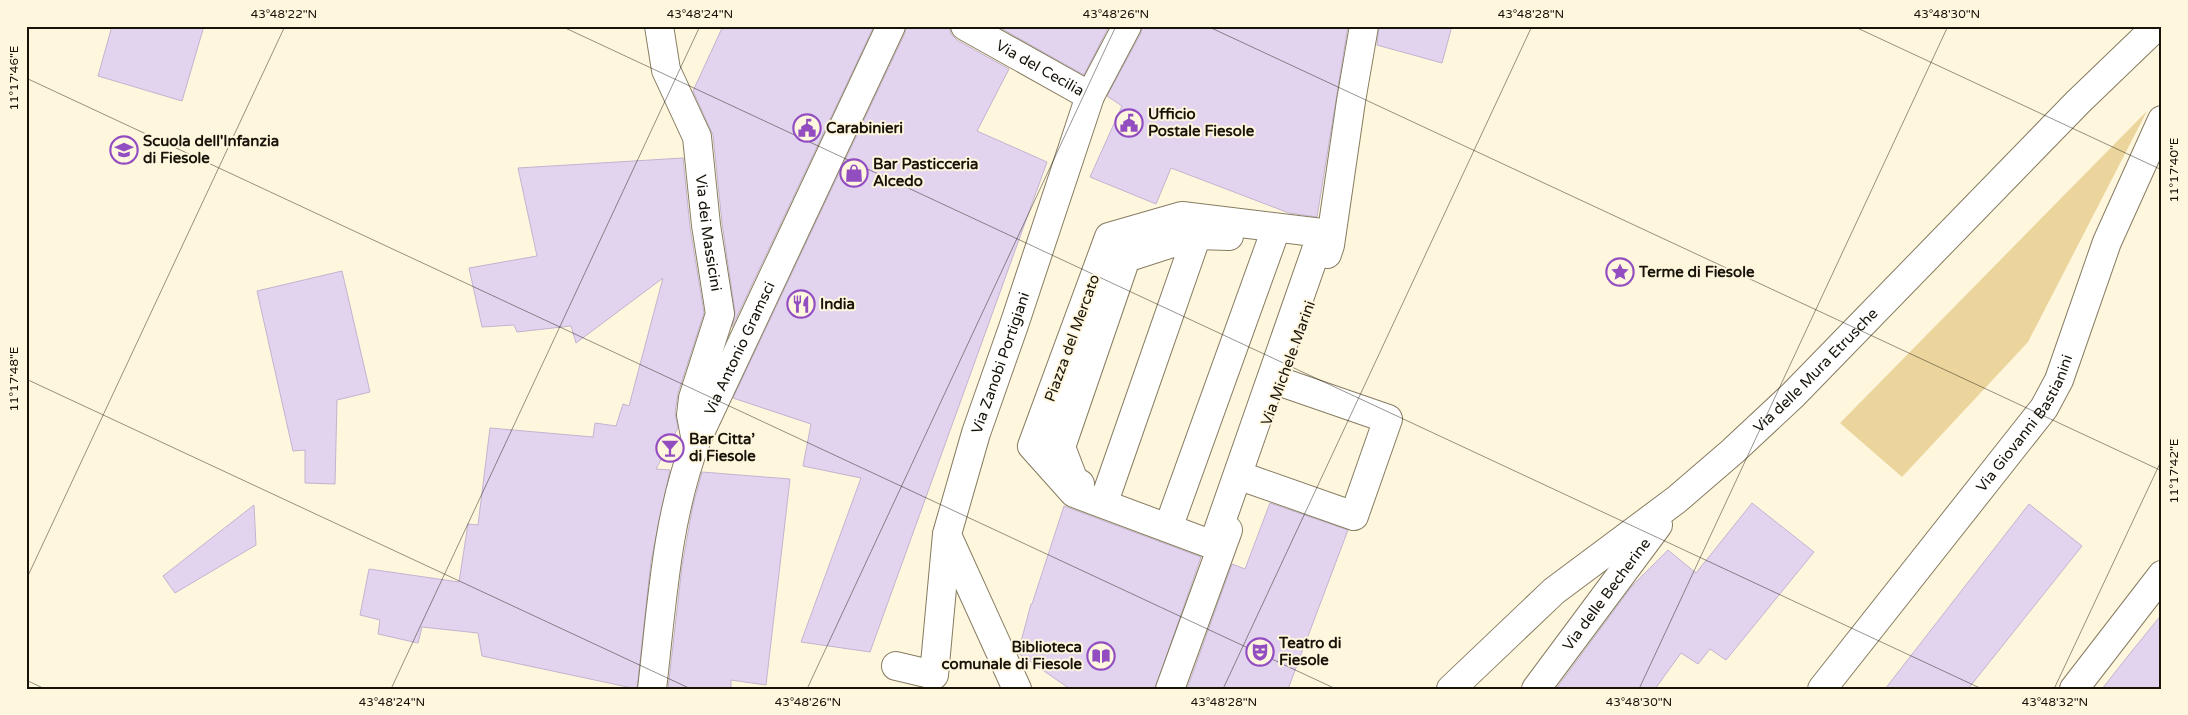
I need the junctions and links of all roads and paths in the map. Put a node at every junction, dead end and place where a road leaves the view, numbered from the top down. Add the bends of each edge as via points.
1 (659, 26) edge
2 (891, 26) edge
3 (965, 26) edge
4 (1127, 26) edge
5 (1364, 26) edge
6 (2157, 26) edge
7 (1090, 96) junction
8 (2162, 120) edge
9 (1197, 235) junction
10 (1273, 237) junction
11 (1326, 239) junction
12 (1281, 382) junction
13 (696, 441) junction
14 (1246, 478) junction
15 (1106, 496) junction
16 (1676, 500) junction
17 (1171, 520) junction
18 (946, 534) junction
19 (1224, 538) junction
20 (2162, 575) edge
21 (896, 666) dead end
22 (652, 689) edge
23 (1017, 689) edge
24 (1170, 689) edge
25 (1451, 689) edge
26 (1536, 689) edge
27 (1822, 689) edge
28 (2074, 689) edge

1 - 13 street, Via dei Massicini via 666,70 697,137 720,314 693,398 691,415
2 - 13 street, Via Antonio Gramsci
3 - 7 street, Via del Cecilia
4 - 7 street, Via Zanobi Portigiani
5 - 11 street, Via Michele Marini
6 - 16 street, Via delle Mura Etrusche via 2078,102 1792,395
7 - 18 street, Via Zanobi Portigiani via 976,433
8 - 27 street, Via Giovanni Bastianini via 2107,242 2059,380 2044,408
9 - 10 street, Piazza del Mercato
9 - 15 street
9 - 15 street, Piazza del Mercato via 1126,258 1061,447 1074,481
10 - 11 street, Piazza del Mercato
10 - 17 street
11 - 11 street, Piazza del Mercato via 1182,216 1109,237 1032,446 1074,493 1213,545
11 - 12 street, Via Michele Marini
12 - 14 street, Via Michele Marini
12 - 14 street via 1388,419 1354,516
13 - 22 street, Via Antonio Gramsci via 674,511
14 - 19 street, Via Michele Marini
15 - 17 street, Piazza del Mercato
16 - 25 street, Via delle Mura Etrusche via 1554,591
16 - 26 street, Via delle Becherine
17 - 19 street, Piazza del Mercato
18 - 21 street, Via Zanobi Portigiani via 934,675
18 - 23 street
19 - 24 street, Via Michele Marini
20 - 28 street

